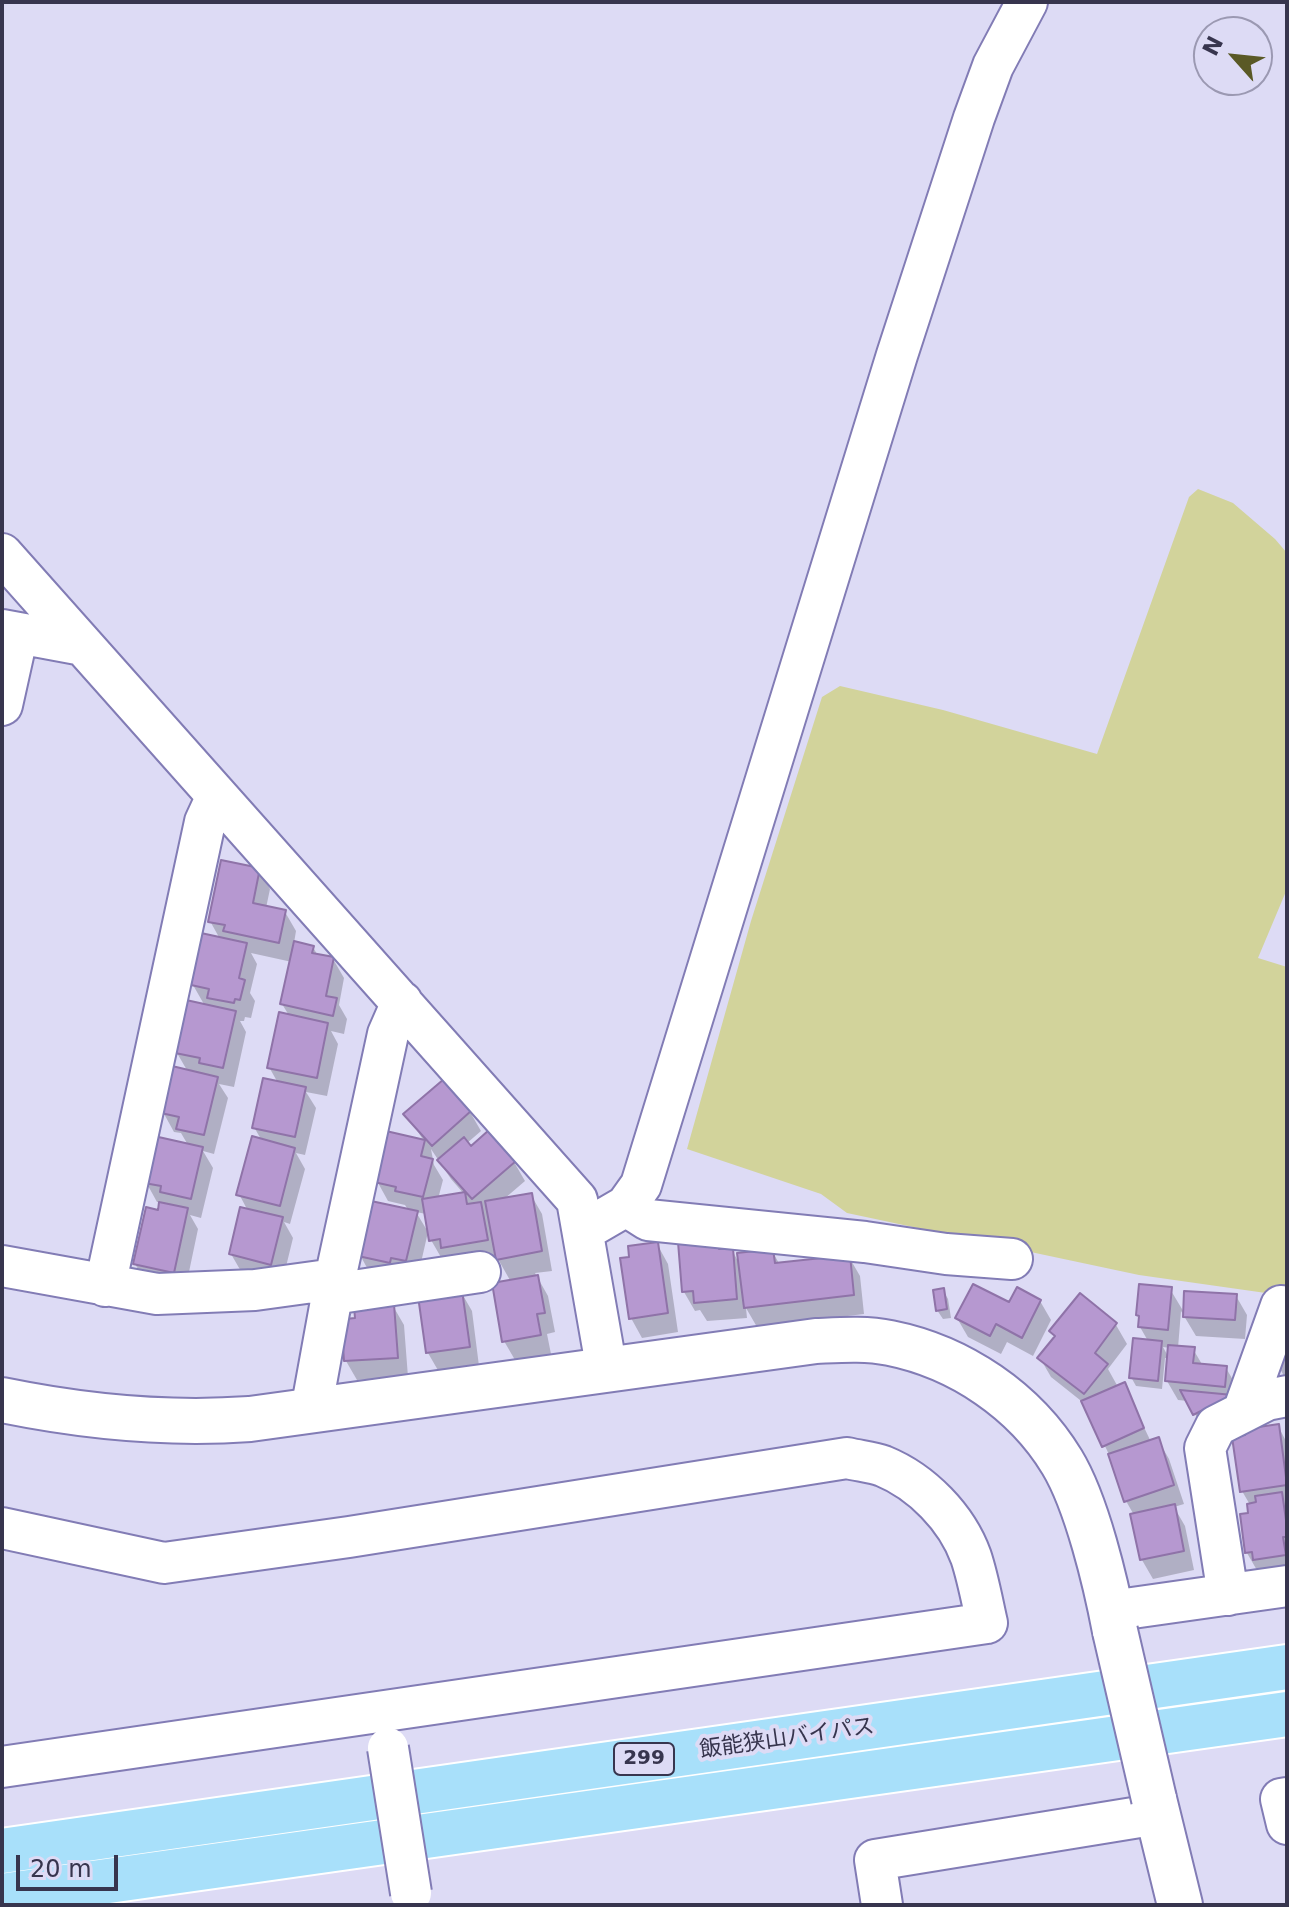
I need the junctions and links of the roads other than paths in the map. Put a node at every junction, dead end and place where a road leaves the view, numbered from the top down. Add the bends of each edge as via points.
1 (1027, 2) edge
2 (2, 554) edge
3 (10, 631) edge
4 (83, 645) junction
5 (2, 705) edge
6 (217, 796) junction
7 (402, 1002) junction
8 (626, 1206) junction
9 (583, 1231) junction
10 (1012, 1259) dead end
11 (2, 1266) edge
12 (480, 1272) dead end
13 (105, 1286) junction
14 (334, 1287) junction
15 (1281, 1306) dead end
16 (607, 1371) junction
17 (1287, 1396) edge
18 (2, 1400) edge
19 (311, 1411) junction
20 (1243, 1412) junction
21 (2, 1528) edge
22 (1287, 1586) edge
23 (1228, 1595) junction
24 (1113, 1621) junction
25 (1287, 1667) edge
26 (1287, 1714) edge
27 (381, 1730) junction
28 (2, 1767) edge
29 (1287, 1798) edge
30 (1156, 1806) junction
31 (1287, 1824) edge
32 (2, 1851) edge
33 (2, 1896) edge
34 (410, 1899) edge
35 (882, 1905) edge
36 (1180, 1905) edge

1 - 8 street via 993,66 974,118 641,1185
2 - 4 street
3 - 4 street
3 - 5 street
4 - 6 street
6 - 7 street
6 - 13 street via 205,822
7 - 9 street via 577,1200
7 - 14 street via 388,1034
8 - 9 street
8 - 10 street via 648,1220
9 - 16 street
11 - 13 street
12 - 14 street
13 - 14 street via 157,1294
14 - 19 street
15 - 20 street
16 - 19 street
16 - 24 street via 854,1340 923,1352 961,1368 1022,1412 1063,1462 1080,1498
17 - 20 street
18 - 19 street via 150,1422 203,1423
20 - 23 street via 1216,1426 1205,1448
21 - 27 street via 164,1563 847,1458 883,1466 934,1499 970,1556 987,1623
22 - 23 street
23 - 24 street
24 - 30 street, bridge
25 - 32 highway, 飯能狭山バイパス / 299
26 - 33 highway, 飯能狭山バイパス / 299
27 - 28 street
27 - 34 street, bridge
29 - 31 street via 1281,1799
30 - 35 street via 875,1860
30 - 36 street

